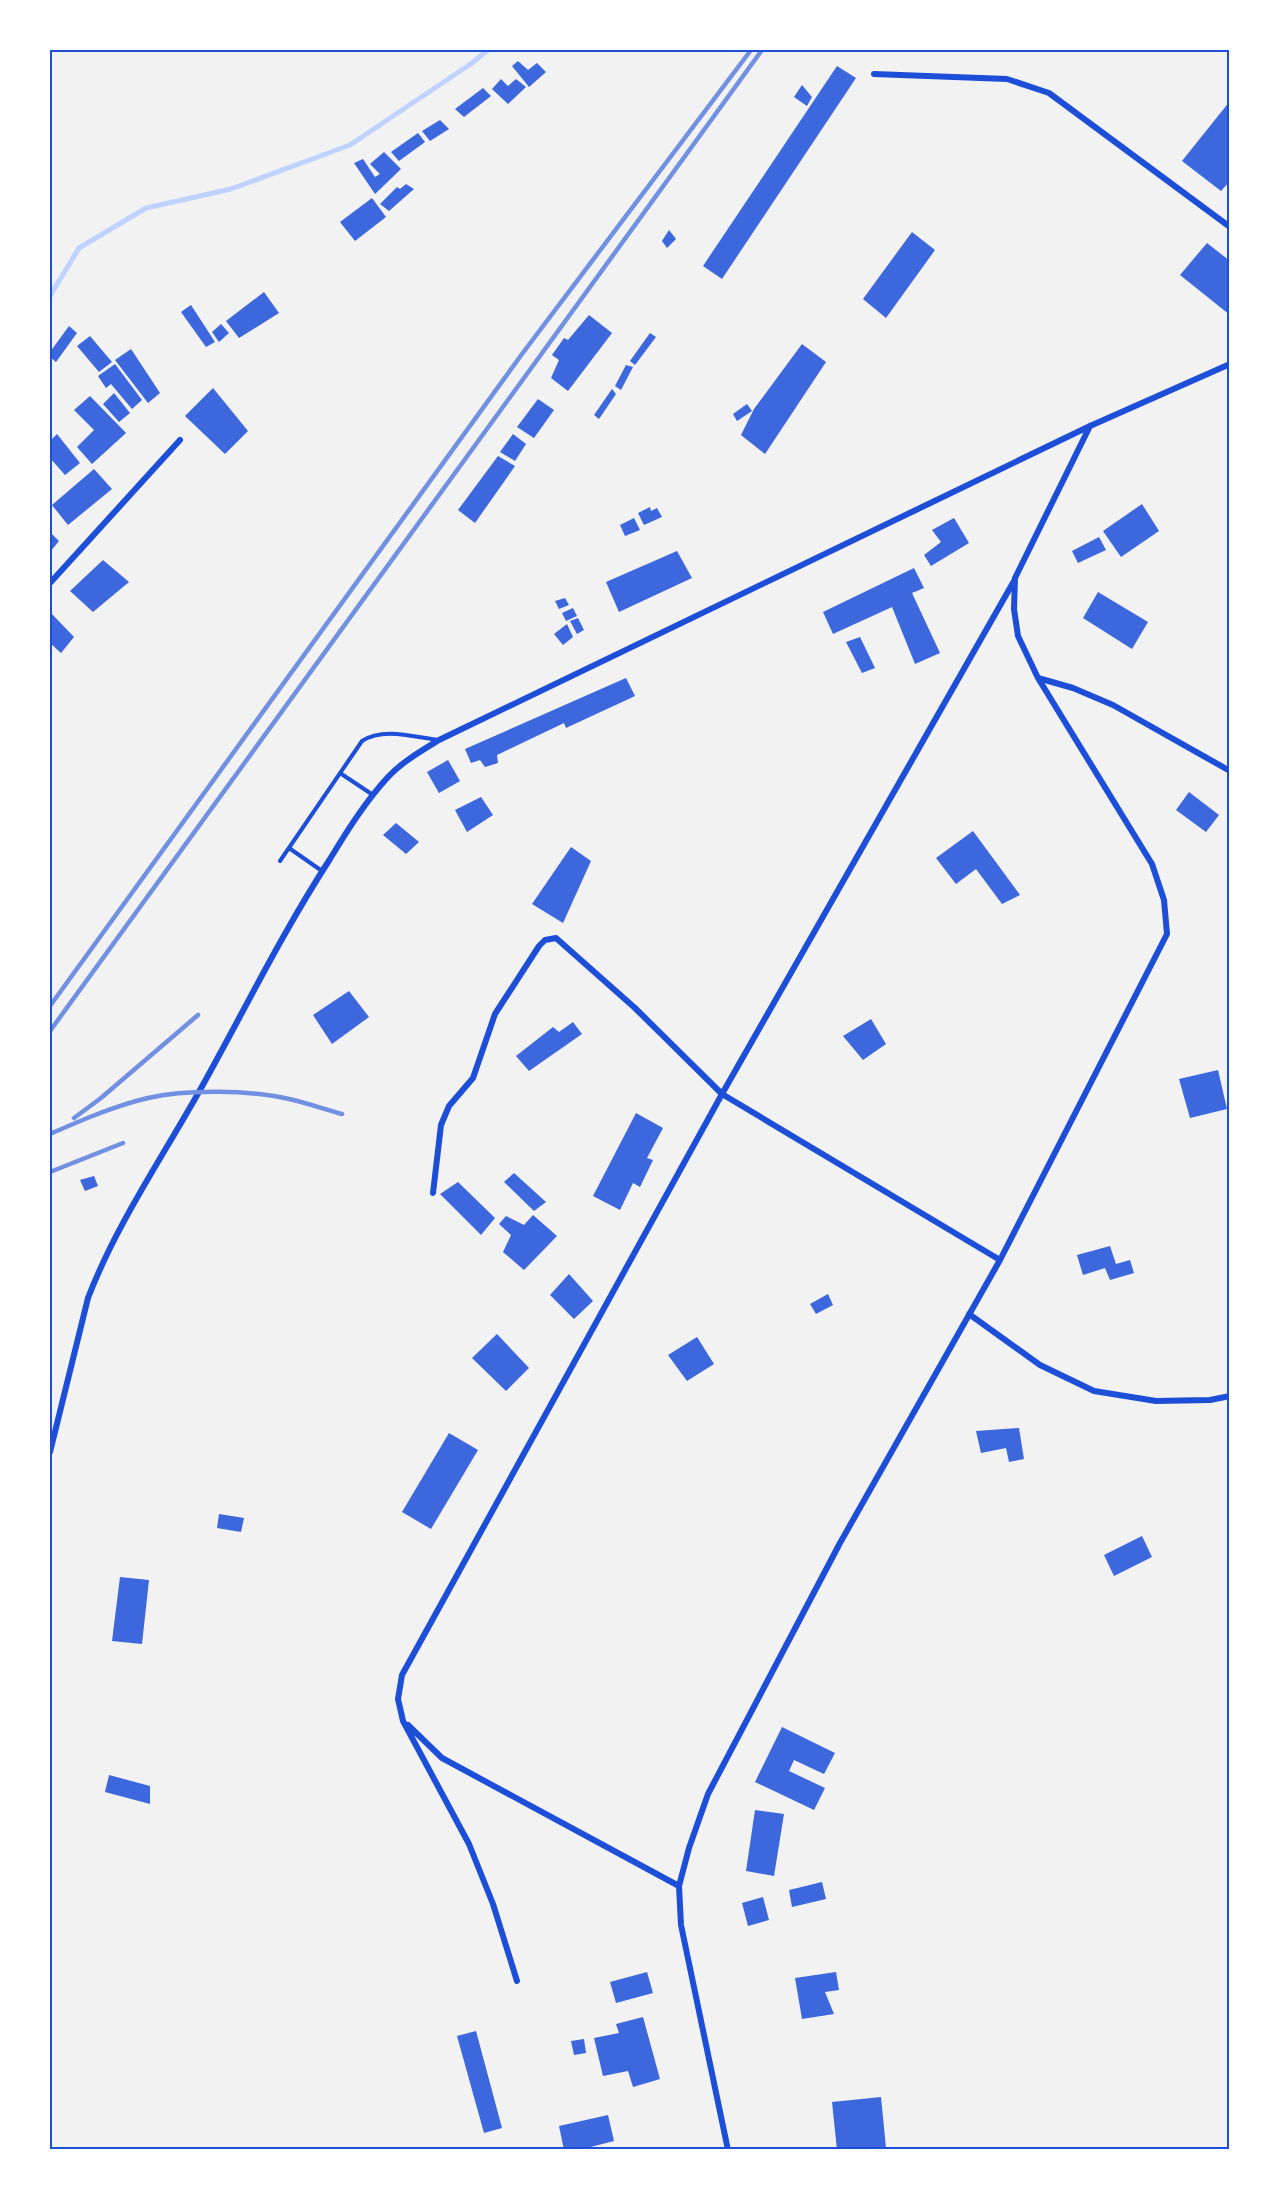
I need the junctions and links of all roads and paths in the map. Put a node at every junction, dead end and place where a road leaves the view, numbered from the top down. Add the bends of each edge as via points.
1 (874, 74) dead end
2 (1230, 227) edge
3 (1230, 364) edge
4 (1090, 426) junction
5 (180, 440) dead end
6 (1016, 578) junction
7 (50, 583) edge
8 (1038, 678) junction
9 (439, 740) junction
10 (1230, 771) edge
11 (340, 773) junction
12 (373, 795) junction
13 (289, 848) junction
14 (280, 861) dead end
15 (322, 871) junction
16 (722, 1094) junction
17 (433, 1193) dead end
18 (1000, 1260) junction
19 (969, 1314) junction
20 (1230, 1396) edge
21 (50, 1452) edge
22 (403, 1721) junction
23 (679, 1886) junction
24 (517, 1981) dead end
25 (728, 2150) edge

1 - 2 street via 1007,79 1049,93
3 - 4 street
4 - 6 street
4 - 9 street
5 - 7 street
6 - 8 street via 1014,609 1018,636
6 - 16 street
8 - 10 street via 1113,705
8 - 18 street via 1152,864 1164,900 1167,934
9 - 11 lane via 371,735 362,741
9 - 12 street via 388,776
11 - 12 lane
11 - 13 lane
12 - 15 street
13 - 14 lane
13 - 15 lane
15 - 21 street via 97,1276 88,1298
16 - 17 street via 635,1008 556,938 545,940 502,1001 472,1077 449,1107 441,1125
16 - 18 street
16 - 22 street via 402,1675 398,1699
18 - 19 street
19 - 20 street via 1040,1365 1094,1391 1156,1401
19 - 23 street via 840,1543 708,1794
22 - 23 street via 442,1758
22 - 24 street via 469,1844
23 - 25 street via 681,1925

